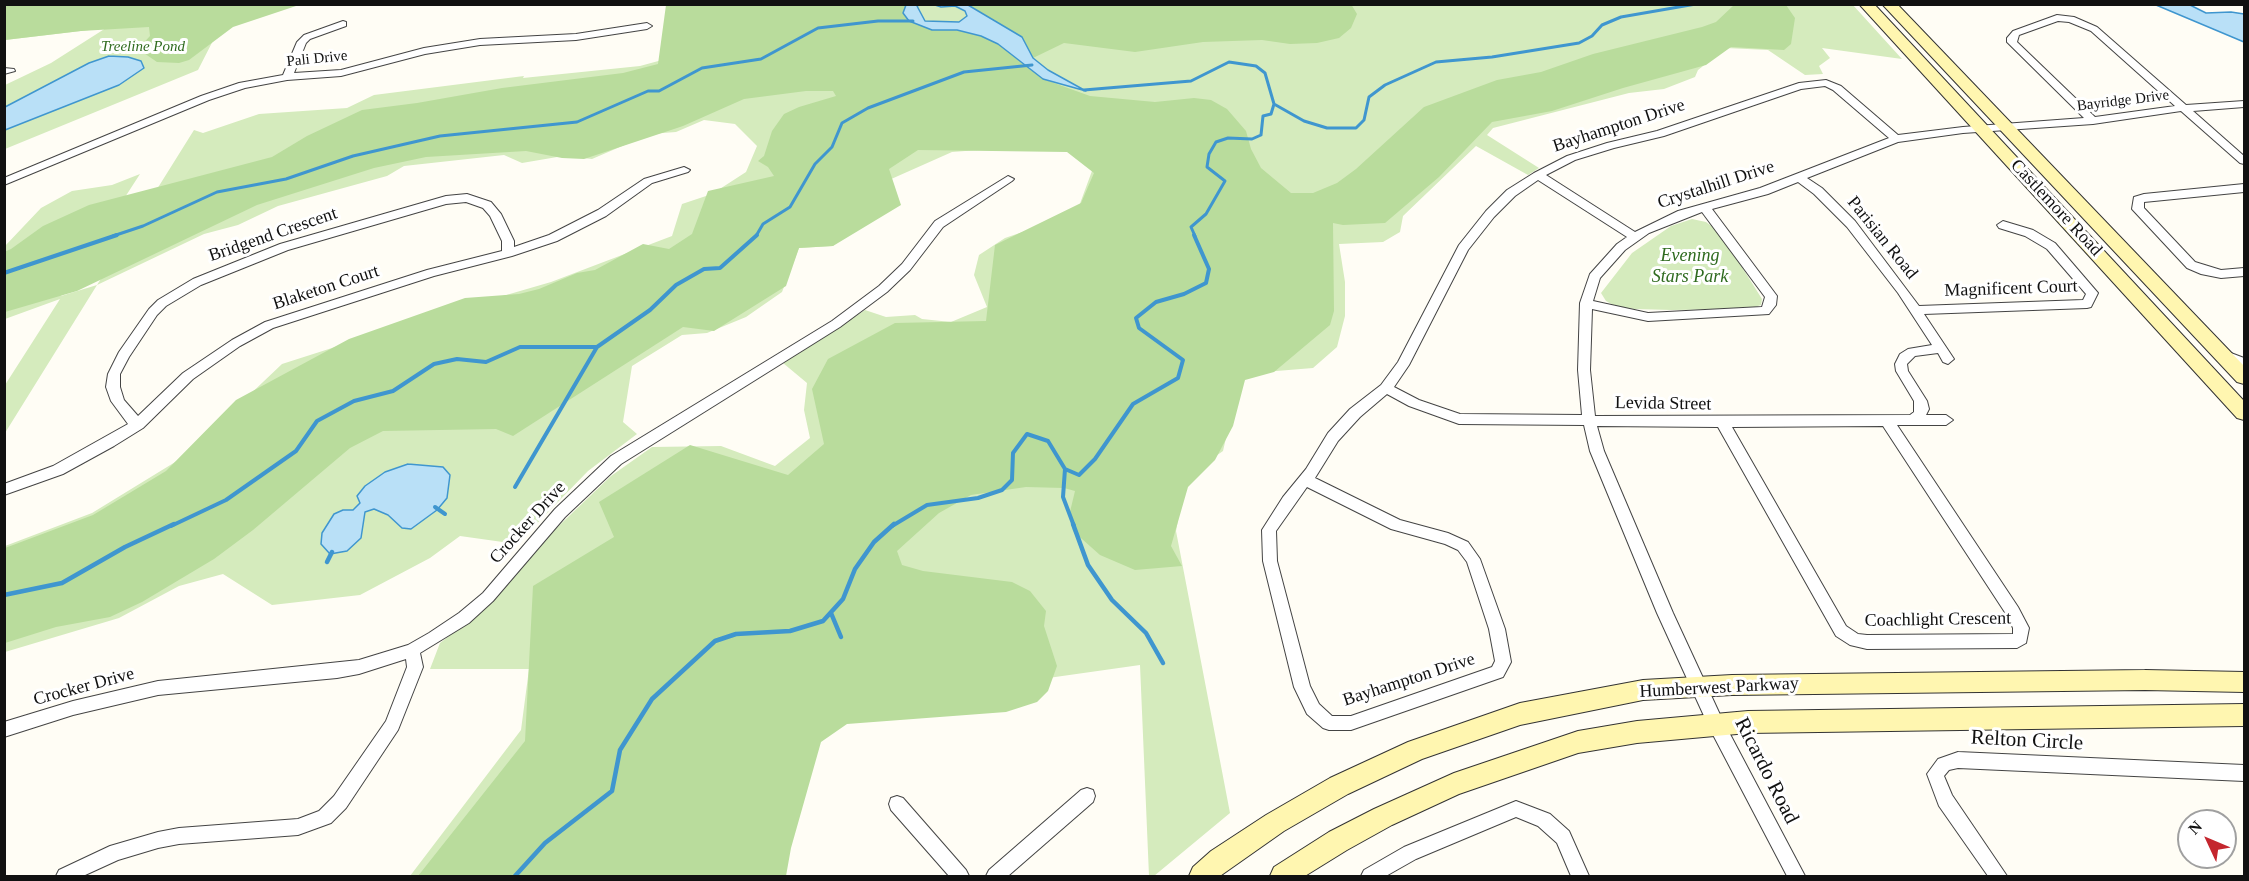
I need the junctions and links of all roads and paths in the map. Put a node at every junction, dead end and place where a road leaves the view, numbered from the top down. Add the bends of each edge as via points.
1 (1866, 4) edge
2 (1889, 4) edge
3 (343, 24) dead end
4 (647, 26) dead end
5 (287, 77) junction
6 (2244, 104) edge
7 (2184, 108) junction
8 (2093, 121) junction
9 (2006, 126) junction
10 (1981, 128) junction
11 (1896, 140) junction
12 (2244, 161) edge
13 (684, 170) dead end
14 (1538, 175) junction
15 (1799, 177) junction
16 (1008, 179) dead end
17 (4, 182) edge
18 (2244, 188) edge
19 (1704, 207) junction
20 (2003, 225) dead end
21 (1635, 237) junction
22 (508, 253) junction
23 (2244, 272) edge
24 (1586, 303) junction
25 (1916, 310) junction
26 (1939, 346) junction
27 (2223, 355) junction
28 (1948, 359) dead end
29 (2244, 363) edge
30 (2244, 377) edge
31 (1386, 388) junction
32 (2244, 413) edge
33 (1886, 420) junction
34 (1913, 420) junction
35 (1946, 420) dead end
36 (1589, 421) junction
37 (1722, 422) junction
38 (138, 424) junction
39 (1305, 480) junction
40 (4, 490) edge
41 (412, 650) junction
42 (2244, 681) edge
43 (1698, 686) junction
44 (2238, 716) edge
45 (1716, 724) junction
46 (4, 730) edge
47 (2244, 773) edge
48 (1087, 796) dead end
49 (897, 804) dead end
50 (65, 876) edge
51 (960, 876) edge
52 (995, 876) edge
53 (1202, 876) edge
54 (1283, 876) edge
55 (1371, 876) edge
56 (1580, 876) edge
57 (1796, 876) edge
58 (1998, 876) edge

1 - 10 main road, Castlemore Road
2 - 9 main road, Castlemore Road
3 - 5 street via 307,37
4 - 5 street, Pali Drive via 576,37 480,42 424,51 341,73
5 - 17 street, Pali Drive via 218,93
6 - 7 street, Bayridge Drive
7 - 8 street, Bayridge Drive
7 - 8 street via 2085,24 2056,18 2016,33 2012,42 2018,49
7 - 12 street
8 - 9 street, Bayridge Drive
9 - 10 street, Crystalhill Drive
9 - 27 main road, Castlemore Road
10 - 11 street, Crystalhill Drive
10 - 32 main road, Castlemore Road
11 - 14 street, Bayhampton Drive via 1837,88 1816,83 1660,134 1591,151
11 - 15 street, Crystalhill Drive
13 - 22 street, Blaketon Court via 648,181 602,213 554,238
14 - 21 street
14 - 31 street, Bayhampton Drive via 1490,214 1463,248 1403,365
15 - 19 street, Crystalhill Drive
15 - 25 street, Parisian Road via 1851,224
16 - 41 street, Crocker Drive via 939,224 906,267 836,324 616,460 560,513 477,607
18 - 23 street via 2144,198 2138,200 2138,209 2191,265 2222,274
19 - 21 street, Crystalhill Drive
19 - 24 street via 1771,296 1765,311 1648,316
20 - 25 street, Magnificent Court via 2029,233 2051,246 2092,293 2087,304
21 - 24 street, Crystalhill Drive via 1594,277
22 - 38 street, Blaketon Court via 430,273 269,325 188,376
22 - 38 street, Bridgend Crescent via 508,241 495,214 487,205 467,198 284,247 197,282 153,312 114,374 118,401
24 - 36 street, Crystalhill Drive via 1584,370
25 - 26 street, Parisian Road
26 - 28 street, Parisian Road
26 - 34 street via 1912,352 1901,363 1922,409
27 - 29 street
27 - 30 main road, Castlemore Road
31 - 36 street, Levida Street via 1414,404 1459,419
31 - 39 street, Bayhampton Drive via 1333,437
33 - 34 street, Levida Street
33 - 37 street, Levida Street
33 - 37 street, Coachlight Crescent via 2013,612 2020,628 2021,638 2017,641 1867,642 1841,631
34 - 35 street, Levida Street
36 - 37 street, Levida Street
36 - 43 street, Crystalhill Drive via 1597,451
38 - 40 street, Blaketon Court via 58,470
39 - 39 street, Bayhampton Drive via 1269,530 1270,561 1302,687 1313,709 1329,723 1351,723 1497,672 1503,662 1497,629 1473,559 1463,546 1396,525
41 - 46 street, Crocker Drive via 337,671 158,688 73,708
41 - 50 street via 415,667 392,725 340,802 325,817 298,827 158,840 116,852
42 - 43 main road, Humberwest Parkway
43 - 45 street, Ricardo Road
43 - 53 main road, Humberwest Parkway via 1643,690 1520,714 1453,735 1339,786 1275,823
44 - 45 main road, Humberwest Parkway
45 - 54 main road, Humberwest Parkway via 1578,742 1505,766 1454,784 1383,817
45 - 57 street, Ricardo Road
47 - 58 street, Relton Circle via 1958,760 1944,764 1935,774 1945,800
48 - 52 street
49 - 51 street
55 - 56 street via 1410,853 1516,808 1544,820 1563,837

